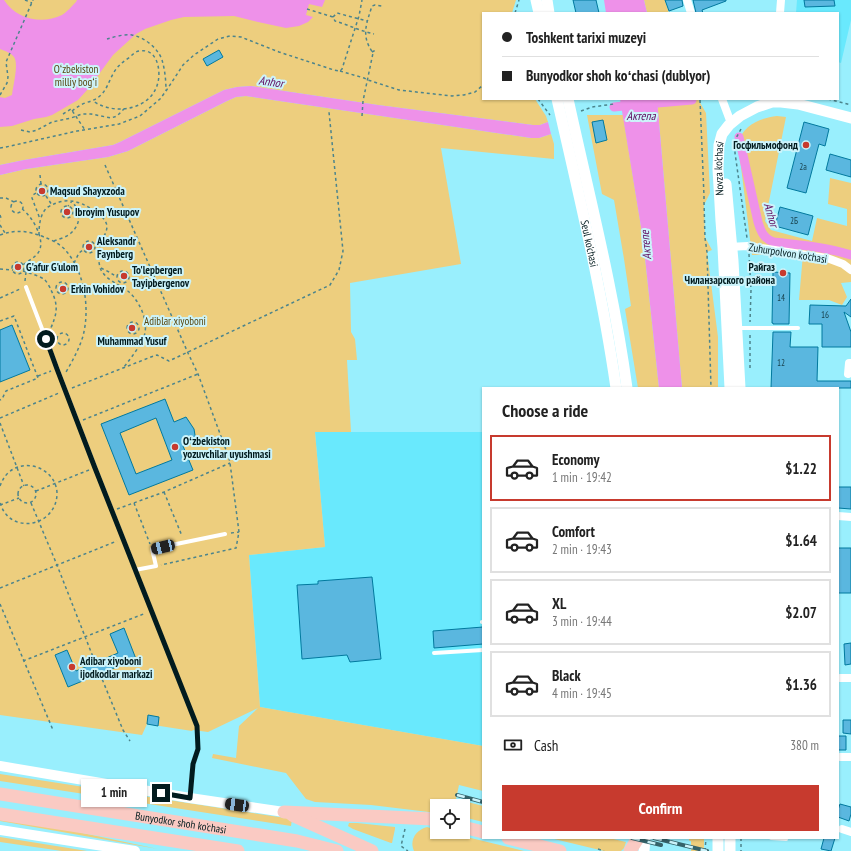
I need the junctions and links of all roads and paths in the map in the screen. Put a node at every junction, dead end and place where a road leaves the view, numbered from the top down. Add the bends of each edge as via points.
1 (25, 0) edge
2 (33, 0) edge
3 (362, 0) edge
4 (519, 0) edge
5 (536, 0) edge
6 (546, 0) edge
7 (687, 0) edge
8 (781, 0) edge
9 (32, 3) junction
10 (382, 6) dead end
11 (307, 9) dead end
12 (515, 12) edge
13 (539, 12) edge
14 (549, 12) edge
15 (691, 12) edge
16 (780, 12) edge
17 (333, 17) junction
18 (358, 18) junction
19 (367, 21) junction
20 (355, 28) junction
21 (365, 32) junction
22 (374, 34) dead end
23 (107, 39) dead end
24 (376, 50) dead end
25 (372, 52) junction
26 (340, 71) junction
27 (368, 80) junction
28 (482, 86) dead end
29 (166, 91) junction
30 (0, 94) edge
31 (558, 100) edge
32 (568, 100) edge
33 (699, 100) edge
34 (723, 100) edge
35 (832, 100) edge
36 (93, 101) junction
37 (772, 101) edge
38 (614, 104) dead end
39 (851, 105) edge
40 (124, 108) junction
41 (72, 111) junction
42 (329, 112) dead end
43 (570, 113) junction
44 (63, 114) dead end
45 (76, 116) junction
46 (362, 116) dead end
47 (851, 118) edge
48 (736, 126) junction
49 (21, 130) dead end
50 (85, 130) junction
51 (569, 130) junction
52 (0, 148) edge
53 (105, 165) dead end
54 (40, 175) dead end
55 (41, 184) junction
56 (36, 193) junction
57 (46, 196) junction
58 (0, 198) edge
59 (72, 201) junction
60 (14, 202) junction
61 (52, 205) junction
62 (68, 206) junction
63 (22, 209) junction
64 (0, 215) edge
65 (40, 219) junction
66 (0, 221) edge
67 (0, 225) edge
68 (5, 233) junction
69 (0, 234) edge
70 (39, 235) junction
71 (54, 241) junction
72 (748, 246) junction
73 (95, 247) junction
74 (100, 247) junction
75 (727, 247) junction
76 (84, 249) junction
77 (74, 262) junction
78 (23, 265) junction
79 (101, 268) junction
80 (0, 269) edge
81 (13, 270) junction
82 (851, 270) edge
83 (24, 271) junction
84 (117, 278) junction
85 (26, 287) junction
86 (50, 287) junction
87 (56, 289) junction
88 (0, 298) edge
89 (0, 321) edge
90 (132, 322) joint
91 (736, 328) junction
92 (750, 328) junction
93 (798, 328) dead end
94 (49, 332) junction
95 (57, 337) junction
96 (46, 339) junction
97 (188, 353) junction
98 (851, 363) edge
99 (123, 368) junction
100 (57, 369) junction
101 (750, 373) dead end
102 (198, 374) junction
103 (848, 374) dead end
104 (37, 376) junction
105 (61, 380) junction
106 (616, 387) edge
107 (627, 387) edge
108 (711, 387) edge
109 (730, 387) edge
110 (740, 387) edge
111 (66, 391) junction
112 (0, 400) edge
113 (0, 418) edge
114 (78, 422) junction
115 (0, 423) edge
116 (230, 463) junction
117 (17, 467) junction
118 (95, 468) junction
119 (55, 484) junction
120 (0, 486) edge
121 (24, 486) junction
122 (36, 491) junction
123 (164, 492) junction
124 (19, 498) junction
125 (0, 502) edge
126 (31, 503) junction
127 (134, 503) junction
128 (0, 505) edge
129 (112, 511) junction
130 (839, 516) edge
131 (851, 517) edge
132 (39, 522) junction
133 (239, 532) junction
134 (225, 534) joint
135 (123, 539) junction
136 (184, 542) junction
137 (152, 549) junction
138 (57, 565) junction
139 (156, 566) junction
140 (135, 570) junction
141 (0, 588) edge
142 (0, 604) edge
143 (151, 611) junction
144 (86, 637) junction
145 (482, 650) edge
146 (434, 653) dead end
147 (23, 661) junction
148 (95, 662) dead end
149 (100, 674) dead end
150 (840, 678) dead end
151 (851, 678) edge
152 (53, 730) dead end
153 (130, 741) dead end
154 (840, 757) dead end
155 (851, 758) edge
156 (0, 766) edge
157 (0, 794) edge
158 (190, 798) junction
159 (284, 812) junction
160 (0, 814) edge
161 (407, 818) junction
162 (430, 819) edge
163 (470, 828) edge
164 (842, 829) dead end
165 (0, 830) edge
166 (482, 832) edge
167 (851, 832) edge
168 (512, 839) edge
169 (637, 839) edge
170 (638, 839) edge
171 (645, 839) edge
172 (706, 839) edge
173 (718, 839) edge
174 (730, 839) edge
175 (741, 839) edge
176 (598, 850) dead end
177 (135, 851) edge
178 (238, 851) edge
179 (337, 851) edge
180 (372, 851) edge
181 (408, 851) edge
182 (560, 851) edge
183 (604, 851) edge
184 (630, 851) edge
185 (638, 851) edge
186 (644, 851) edge
187 (705, 851) edge
188 (718, 851) edge
189 (730, 851) edge
190 (741, 851) edge

1 - 9 path
2 - 9 path
3 - 18 path
4 - 12 path
5 - 13 main road
6 - 14 main road
7 - 15 street
8 - 16 street
9 - 30 path via 6,62 7,83
10 - 19 path via 372,6
11 - 17 path
17 - 18 path via 337,13
17 - 20 path via 335,21
18 - 19 path
18 - 20 path
19 - 21 path
20 - 21 path
20 - 26 path
21 - 22 path
21 - 25 path
23 - 29 path via 132,35 144,39 162,59
24 - 25 path
25 - 27 path
26 - 27 path
26 - 29 path via 241,37 230,36 218,39 194,55 183,65
27 - 28 path via 399,90 452,96 475,92
27 - 46 path
29 - 50 path via 140,116 119,124
31 - 43 main road, Seul ko'chasi
32 - 43 main road, Seul ko'chasi
33 - 108 path
34 - 48 street
35 - 39 path
36 - 40 path via 109,108
36 - 40 path via 102,94 116,69 134,53 152,53 159,67 155,91 141,104
36 - 41 path via 84,103
37 - 47 main road via 798,104
37 - 48 main road via 740,116
38 - 43 path
40 - 45 path via 117,116 111,118 91,114
41 - 44 path via 71,109
41 - 45 path
42 - 97 path via 343,251 339,270 330,285
43 - 51 main road, Seul ko'chasi
45 - 49 path via 52,122 30,132
45 - 50 path
48 - 72 path via 735,153
48 - 75 main road, Novza ko'chasi via 726,128 722,134 718,157 720,222
50 - 52 path
51 - 106 main road, Seul ko'chasi
51 - 107 main road, Seul ko'chasi via 609,287
53 - 97 path
54 - 55 path
55 - 56 path via 37,186
55 - 57 path via 47,186
56 - 57 path via 42,197
56 - 65 path via 32,198
57 - 61 path
58 - 60 path
59 - 61 path
59 - 62 path
59 - 71 path via 79,216 77,224 71,233
59 - 74 path via 87,206 103,218 107,225
60 - 63 path via 21,202
60 - 63 path via 11,205 13,210 18,212
61 - 65 path
62 - 62 path via 62,210 66,218 73,213
63 - 70 path via 30,217
64 - 66 path
65 - 70 path
67 - 68 path
68 - 69 path
68 - 70 path via 25,231
70 - 71 path
70 - 78 path via 41,241 38,253
71 - 77 path
72 - 75 street, Zuhurpolvon ko'chasi
72 - 82 street, Zuhurpolvon ko'chasi via 827,258
72 - 92 path
73 - 74 path
73 - 76 path via 90,253
73 - 76 path via 93,242 87,241 83,245
74 - 79 path
75 - 91 main road, Novza ko'chasi
75 - 109 main road, Novza ko'chasi
76 - 77 path
77 - 105 path via 82,281 86,315 83,336 75,357
78 - 81 path via 20,262 15,263 12,266
78 - 83 path
79 - 84 path
79 - 99 path via 110,279 130,292 144,315 144,338
80 - 81 path
81 - 83 path via 17,274
83 - 85 path
83 - 86 path via 44,280
84 - 84 path via 124,283 129,278 124,271 118,274
85 - 88 path
85 - 96 lane
86 - 87 path
86 - 94 path via 57,303 54,322
87 - 87 path via 63,294 68,287 62,282
89 - 104 path via 14,316
90 - 90 path via 128,324 128,328 129,332 134,334 138,332 139,327 137,323
91 - 92 lane
91 - 110 main road, Novza ko'chasi
92 - 93 lane
92 - 101 path
94 - 95 path
94 - 96 path
95 - 95 path via 58,343 65,344 68,340 63,333
96 - 100 lane
97 - 99 path via 169,361 157,355
97 - 102 path
98 - 103 street via 848,363
99 - 111 path
100 - 104 path
100 - 105 lane
102 - 114 path
102 - 116 path
104 - 112 path via 38,378 6,391
105 - 111 lane
111 - 113 path
111 - 114 lane
114 - 118 lane
115 - 117 path
116 - 123 path
116 - 133 path
117 - 119 path via 35,466 50,476
117 - 120 path via 9,472
117 - 121 path
118 - 119 path
118 - 129 lane
119 - 122 path
119 - 132 path via 56,502 47,517
121 - 122 path via 30,485
121 - 124 path via 18,492
122 - 126 path via 35,499
123 - 127 path
123 - 136 path
124 - 126 path via 22,502
124 - 128 path
125 - 128 path
126 - 132 path
127 - 129 path
127 - 137 path
128 - 132 path via 12,519 21,523
129 - 135 lane
130 - 131 street
132 - 138 path
133 - 134 path
133 - 139 path via 236,548
134 - 136 lane
135 - 138 path
135 - 140 lane
136 - 137 lane
137 - 139 lane
138 - 141 path
138 - 144 path
139 - 140 lane
140 - 143 lane
142 - 147 path
143 - 144 path
143 - 158 lane via 197,726 198,749 193,764
144 - 147 path
144 - 148 path
145 - 146 lane
147 - 152 path
149 - 153 path
150 - 151 street
154 - 155 street
156 - 158 street
157 - 179 main road, Bunyodkor shoh ko'chasi via 297,841
158 - 159 street
159 - 161 main road
159 - 180 main road
160 - 178 main road, Bunyodkor shoh ko'chasi
161 - 162 main road
161 - 181 path via 401,846
163 - 166 main road
164 - 167 street
165 - 177 street
168 - 182 main road
169 - 184 main road
170 - 185 main road
171 - 186 main road
172 - 187 path
173 - 188 main road
174 - 189 main road
175 - 190 path
176 - 183 path

